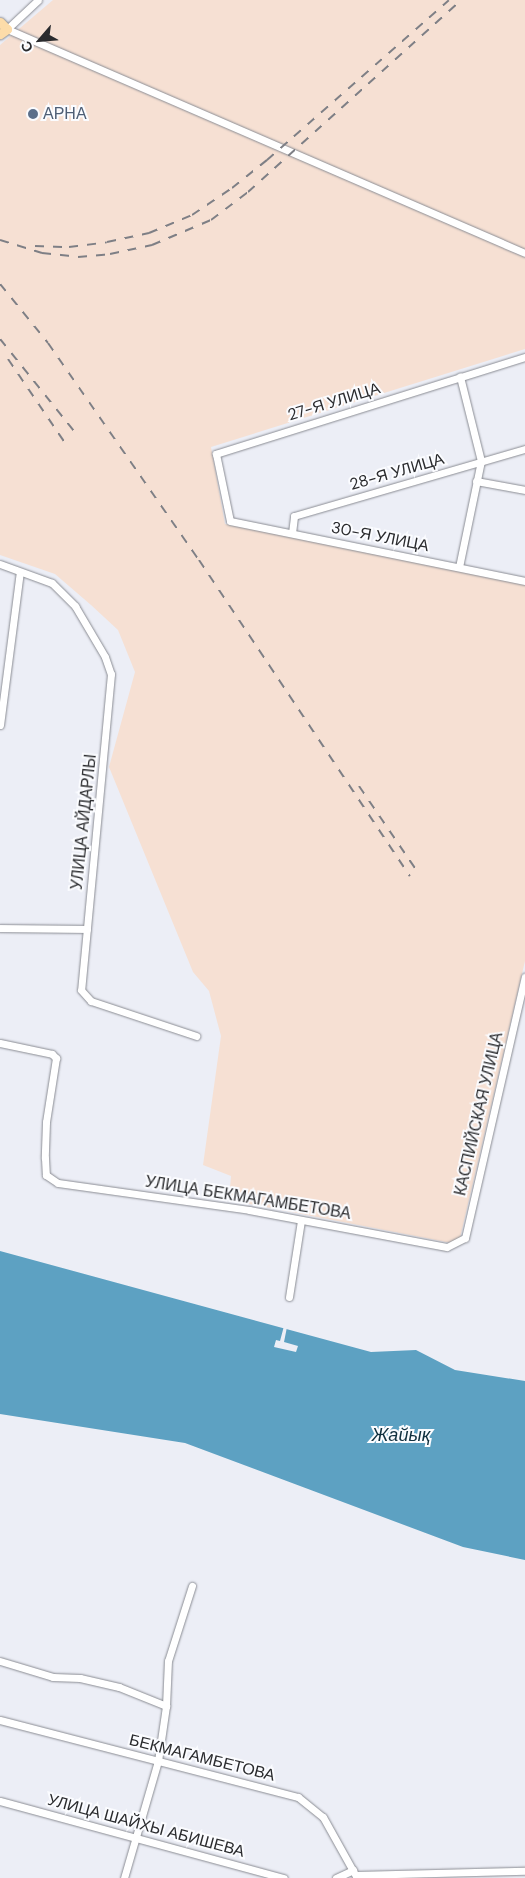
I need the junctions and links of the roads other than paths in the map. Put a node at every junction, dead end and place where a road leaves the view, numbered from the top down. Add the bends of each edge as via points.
1 (38, 0) edge
2 (2, 28) edge
3 (525, 253) edge
4 (525, 357) edge
5 (460, 377) junction
6 (525, 449) edge
7 (480, 462) junction
8 (476, 481) junction
9 (525, 490) edge
10 (230, 521) joint
11 (292, 533) junction
12 (0, 564) edge
13 (459, 567) junction
14 (20, 572) junction
15 (525, 581) edge
16 (0, 725) edge
17 (0, 928) edge
18 (87, 929) junction
19 (525, 977) edge
20 (196, 1036) dead end
21 (0, 1043) edge
22 (301, 1220) junction
23 (447, 1247) joint
24 (289, 1297) dead end
25 (192, 1586) dead end
26 (0, 1661) edge
27 (166, 1706) junction
28 (0, 1720) edge
29 (158, 1761) junction
30 (0, 1801) edge
31 (135, 1837) junction
32 (525, 1871) edge
33 (355, 1874) edge
34 (124, 1878) edge
35 (284, 1878) edge
36 (336, 1878) edge

1 - 2 street
2 - 3 street
4 - 5 street, 27-Я УЛИЦА
5 - 7 street
5 - 10 street, 27-Я УЛИЦА via 216,454
6 - 7 street, 28-Я УЛИЦА
7 - 8 street
7 - 11 street, 28-Я УЛИЦА via 294,516
8 - 9 street
8 - 13 street
10 - 11 street, 30-Я УЛИЦА
11 - 13 street, 30-Я УЛИЦА
12 - 14 street, УЛИЦА АЙДАРЛЫ
13 - 15 street, 30-Я УЛИЦА
14 - 16 street
14 - 18 street, УЛИЦА АЙДАРЛЫ via 52,583 75,606 105,657 111,674
17 - 18 street
18 - 20 street, УЛИЦА АЙДАРЛЫ via 81,990 91,1001
19 - 23 street, КАСПИЙСКАЯ УЛИЦА via 465,1238
21 - 22 street, УЛИЦА БЕКМАГАМБЕТОВА via 52,1054 56,1058 46,1122 46,1175 58,1183
22 - 23 street, УЛИЦА БЕКМАГАМБЕТОВА
22 - 24 street
25 - 27 street via 168,1661
26 - 27 street via 53,1677 80,1678 119,1687
27 - 29 street
28 - 29 street, БЕКМАГАМБЕТОВА
29 - 31 street
29 - 33 street, БЕКМАГАМБЕТОВА via 298,1797 323,1817
30 - 31 street, УЛИЦА ШАЙХЫ АБИШЕВА
31 - 34 street
31 - 35 street, УЛИЦА ШАЙХЫ АБИШЕВА
32 - 33 street
33 - 36 street

